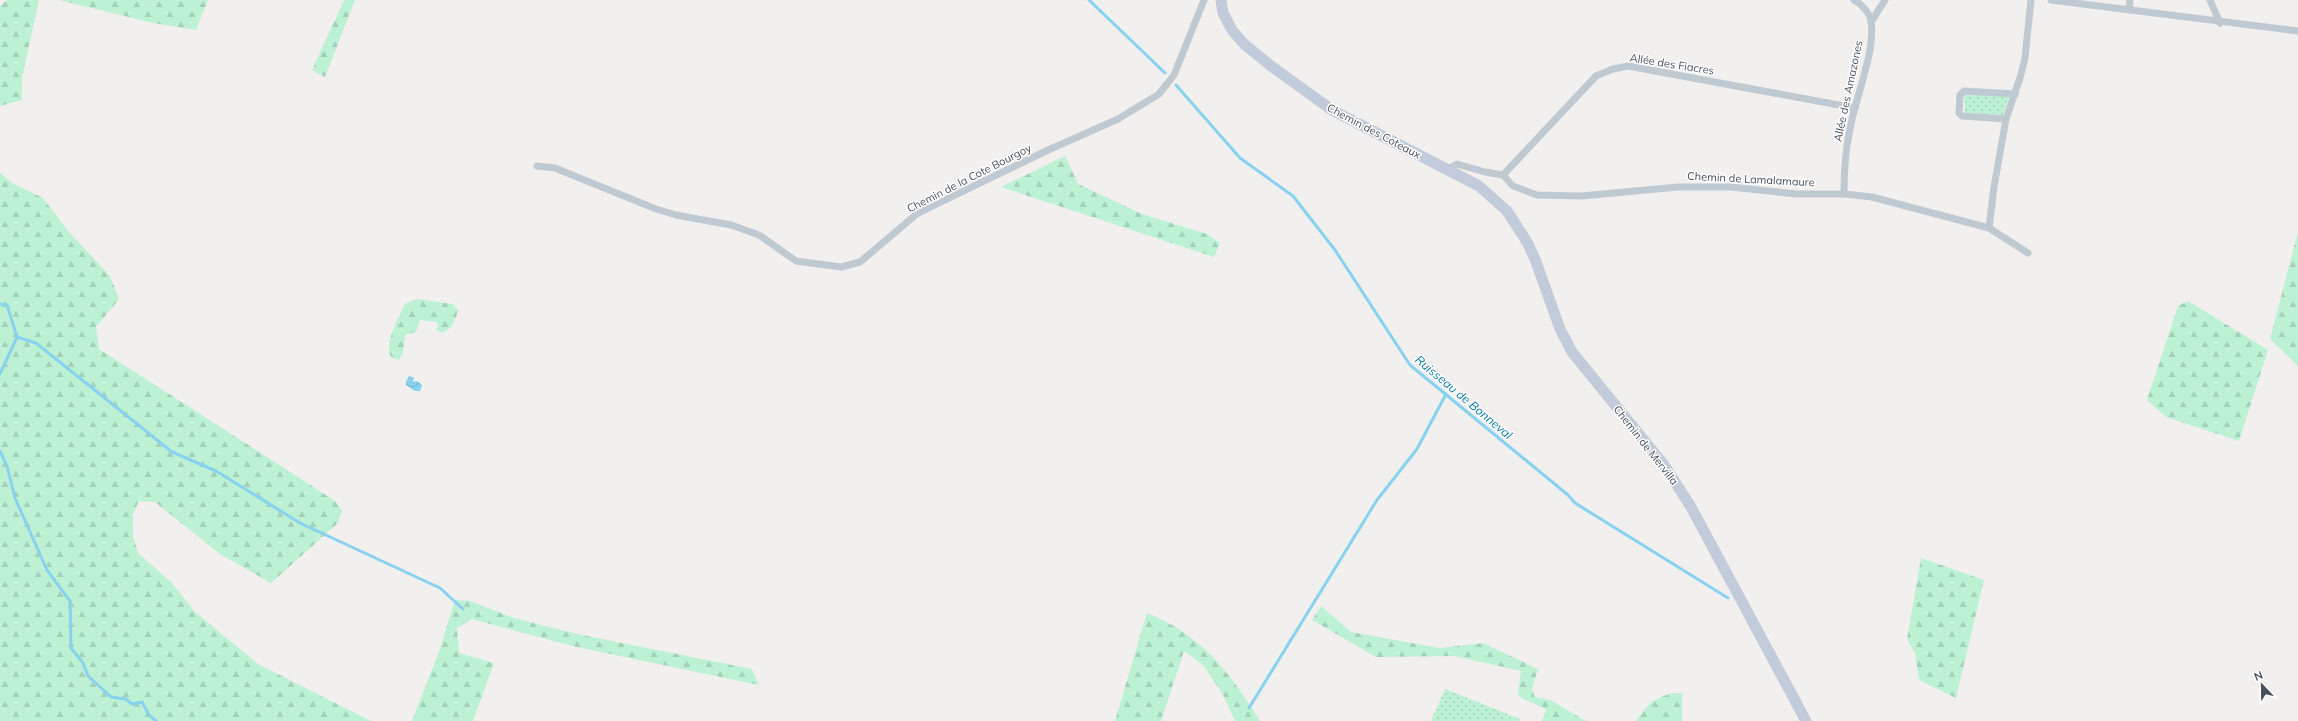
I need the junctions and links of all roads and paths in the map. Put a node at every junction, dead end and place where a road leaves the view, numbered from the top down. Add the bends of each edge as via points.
1 (1204, 0) edge
2 (1221, 0) edge
3 (1854, 0) edge
4 (1885, 0) edge
5 (2031, 0) edge
6 (2051, 0) edge
7 (2130, 0) edge
8 (2210, 0) edge
9 (2129, 10) junction
10 (1872, 22) junction
11 (2220, 23) junction
12 (2298, 31) edge
13 (2015, 94) junction
14 (1855, 108) junction
15 (2006, 118) junction
16 (537, 166) dead end
17 (1448, 170) junction
18 (1503, 175) junction
19 (1844, 194) junction
20 (1493, 196) joint
21 (1989, 228) junction
22 (2028, 253) dead end
23 (1806, 721) edge

1 - 16 street, Chemin de la Cote Bourgoy via 1174,75 1159,94 1118,119 918,213 852,266 796,261 760,235 731,225 656,209 555,168
2 - 17 street, Chemin des Coteaux via 1223,13 1232,30 1244,44 1271,66 1332,110
3 - 10 street via 1870,16
4 - 10 street
5 - 13 street via 2025,58
6 - 9 street
7 - 9 street
8 - 11 street
9 - 11 street
10 - 14 street, Allée des Amazones via 1870,46
11 - 12 street
13 - 15 street
13 - 15 street via 1964,91 1960,95 1959,113 1962,116
14 - 18 street, Allée des Fiacres via 1628,66 1596,76
14 - 19 street, Allée des Amazones via 1844,165
15 - 21 street
17 - 18 street via 1457,164
17 - 20 street, Chemin des Coteaux
18 - 19 street, Chemin de Lamalamaure via 1513,186 1537,195 1582,196 1678,187 1731,187 1797,194
19 - 21 street, Chemin de Lamalamaure via 1907,205
20 - 23 street, Chemin de Mervilla via 1507,211 1527,242 1560,329 1572,352 1664,465 1691,507
21 - 22 street, Chemin de Lamalamaure

